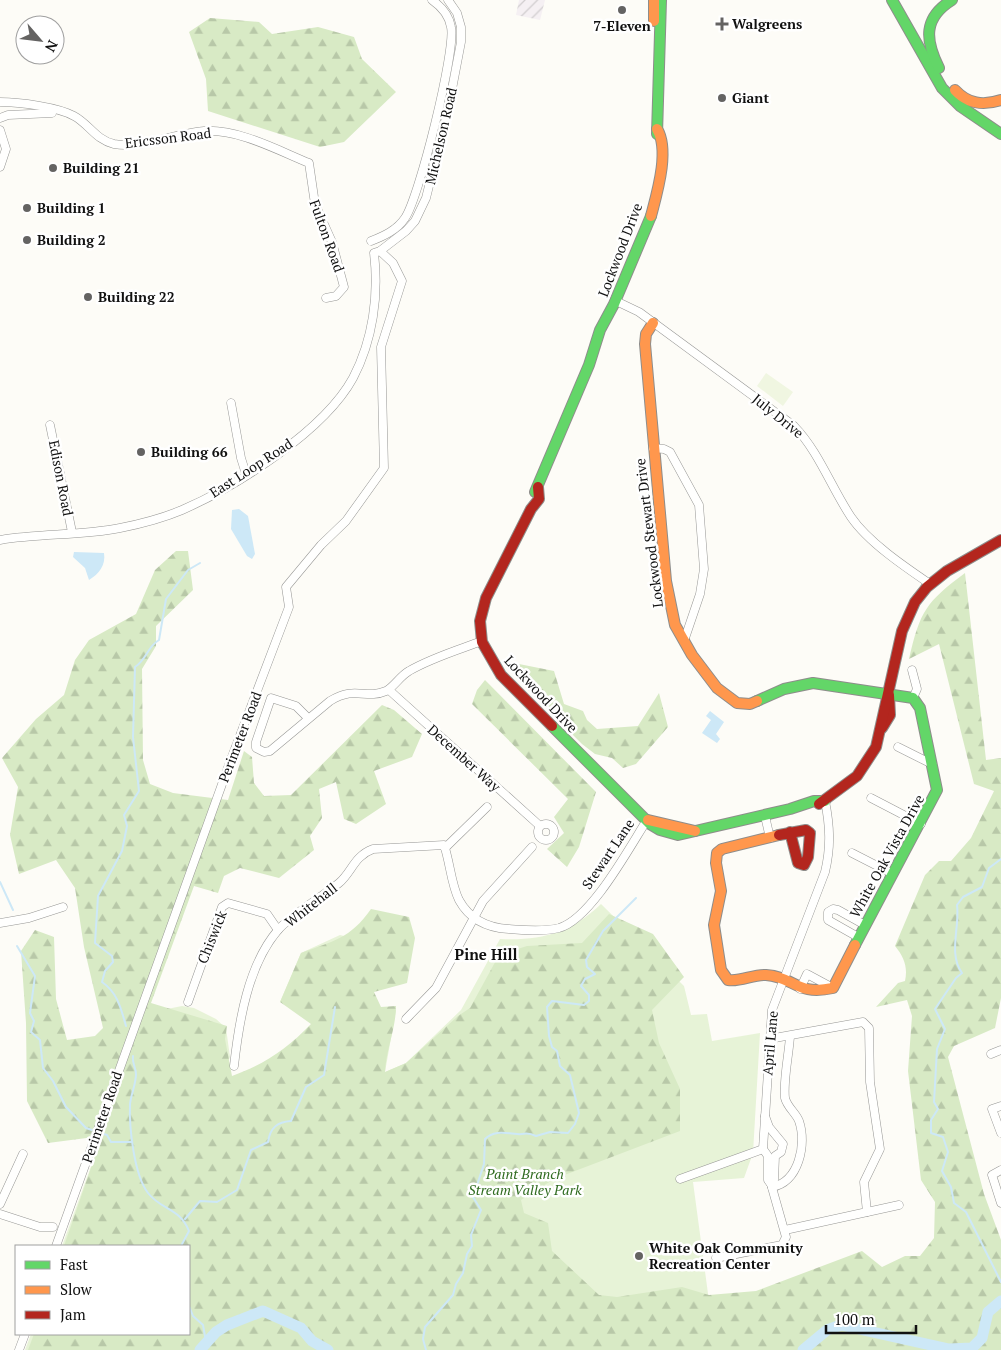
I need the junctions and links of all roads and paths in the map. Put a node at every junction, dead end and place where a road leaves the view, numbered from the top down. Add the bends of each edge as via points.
1 (432, 0) edge
2 (448, 0) edge
3 (654, 0) edge
4 (661, 0) edge
5 (892, 0) edge
6 (952, 0) edge
7 (658, 49) junction
8 (1001, 100) edge
9 (0, 102) edge
10 (64, 112) junction
11 (0, 118) edge
12 (0, 130) edge
13 (1001, 134) edge
14 (309, 163) joint
15 (0, 167) edge
16 (371, 241) dead end
17 (377, 252) junction
18 (326, 298) dead end
19 (616, 301) junction
20 (654, 323) junction
21 (231, 403) dead end
22 (50, 425) dead end
23 (654, 448) junction
24 (246, 474) junction
25 (72, 532) junction
26 (0, 540) edge
27 (1001, 540) edge
28 (930, 584) junction
29 (482, 641) junction
30 (684, 641) junction
31 (912, 670) dead end
32 (389, 690) junction
33 (889, 694) junction
34 (913, 698) junction
35 (308, 718) junction
36 (898, 748) dead end
37 (932, 764) junction
38 (871, 798) dead end
39 (825, 801) junction
40 (487, 807) dead end
41 (765, 816) junction
42 (647, 820) junction
43 (920, 824) junction
44 (540, 826) dead end
45 (790, 832) dead end
46 (770, 838) junction
47 (444, 847) junction
48 (532, 847) dead end
49 (852, 853) dead end
50 (893, 874) junction
51 (63, 907) dead end
52 (473, 918) junction
53 (0, 923) edge
54 (865, 925) junction
55 (278, 930) junction
56 (858, 936) junction
57 (782, 980) junction
58 (832, 988) junction
59 (800, 989) junction
60 (188, 1002) dead end
61 (406, 1019) dead end
62 (790, 1036) junction
63 (769, 1039) junction
64 (1001, 1050) edge
65 (991, 1054) dead end
66 (234, 1066) dead end
67 (1001, 1106) edge
68 (764, 1112) junction
69 (1001, 1133) edge
70 (763, 1148) junction
71 (23, 1154) dead end
72 (772, 1156) junction
73 (1001, 1170) edge
74 (680, 1178) dead end
75 (771, 1185) junction
76 (1001, 1202) edge
77 (0, 1204) edge
78 (899, 1205) dead end
79 (867, 1212) junction
80 (0, 1214) edge
81 (53, 1227) dead end
82 (784, 1230) junction
83 (56, 1245) edge
84 (716, 1258) dead end
85 (25, 1335) edge
86 (19, 1350) edge

1 - 16 street, Michelson Road via 448,16 452,36 433,131 412,206 396,228
2 - 17 street, Michelson Road via 457,13 461,42 426,198 415,221 406,231
3 - 7 main road, Lockwood Drive
4 - 7 main road, Lockwood Drive
5 - 13 main road via 942,88 960,106
6 - 8 main road via 937,10 929,26 929,43 936,64 958,94 971,102 985,104
7 - 19 main road, Lockwood Drive via 656,188 650,218
9 - 10 street
10 - 11 street
10 - 14 street, Ericsson Road via 74,115 100,138 112,143 125,144 206,131 227,133
12 - 15 street via 6,149
14 - 18 street, Fulton Road via 315,204 332,242 344,287 336,296
17 - 24 street, East Loop Road via 374,309 368,339 352,379 334,406 313,426
17 - 83 street, Perimeter Road via 393,263 402,281 380,347 384,468 346,521 321,545 286,588 289,607
19 - 20 street, July Drive
19 - 29 main road, Lockwood Drive via 606,319 607,333 597,344 538,487 539,500 531,509 486,598 480,621
20 - 23 main road, Lockwood Stewart Drive via 646,334 645,344
20 - 28 street, July Drive via 794,426 808,440 852,519 868,536
21 - 24 street
22 - 25 street, Edison Road
23 - 30 main road, Lockwood Stewart Drive via 666,581 675,625
23 - 30 street, Lockwood Stewart Drive via 670,452 699,505 704,569 700,594
24 - 25 street, East Loop Road via 180,510 121,528
25 - 26 street, East Loop Road
27 - 28 main road, Stewart Lane
28 - 33 main road, Stewart Lane via 911,607 902,627
29 - 32 street via 411,669 400,676
29 - 42 main road, Lockwood Drive via 501,676
30 - 33 main road, Lockwood Stewart Drive via 717,688 737,703 750,704 784,689 813,683
31 - 34 street via 917,689
32 - 35 street via 341,694
32 - 44 street, December Way
33 - 34 main road
33 - 39 main road, Stewart Lane via 890,715 868,764 856,778
34 - 37 main road, White Oak Vista Drive via 920,708
35 - 35 street via 270,751 261,752 256,748 271,698 296,706
36 - 37 street
37 - 43 main road, White Oak Vista Drive via 937,790
38 - 43 street
39 - 41 main road, Stewart Lane via 815,807 799,806
39 - 57 street, April Lane via 830,831 825,872
40 - 47 street
41 - 42 main road, Stewart Lane via 684,836 660,830
41 - 46 street
42 - 52 street, Stewart Lane via 604,888 578,917 561,928 496,929
43 - 50 main road, White Oak Vista Drive
45 - 46 main road
46 - 57 main road via 717,853 722,890 714,925 721,970 728,980 765,975
47 - 52 street, Stewart Lane via 458,899
47 - 55 street, Whitehall via 372,849 363,853 341,882
48 - 52 street via 483,901
49 - 50 street
50 - 54 main road, White Oak Vista Drive
51 - 53 street
52 - 61 street via 469,931 436,988
54 - 56 main road, White Oak Vista Drive
54 - 56 street via 838,910 828,912 828,920
55 - 60 street, Chiswick via 267,914 228,903 222,907
55 - 66 street, Whitehall via 251,978 237,1037
56 - 58 main road, White Oak Vista Drive
57 - 59 main road
57 - 63 street, April Lane via 772,1010
58 - 59 main road via 816,992
58 - 59 street via 807,974
62 - 63 street
62 - 75 street via 785,1098 799,1119 801,1154 790,1177 781,1185
62 - 79 street via 863,1022 869,1028 870,1082 880,1149 864,1182
63 - 68 street, April Lane
64 - 65 street
67 - 69 street via 992,1109
68 - 70 street, April Lane
68 - 72 street via 769,1127 783,1144 781,1152
70 - 72 street
70 - 74 street
71 - 77 street
72 - 75 street via 774,1180
73 - 76 street via 992,1175
75 - 82 street
78 - 79 street
79 - 82 street
80 - 81 street via 40,1227
82 - 84 street via 786,1238 782,1245
85 - 86 street

